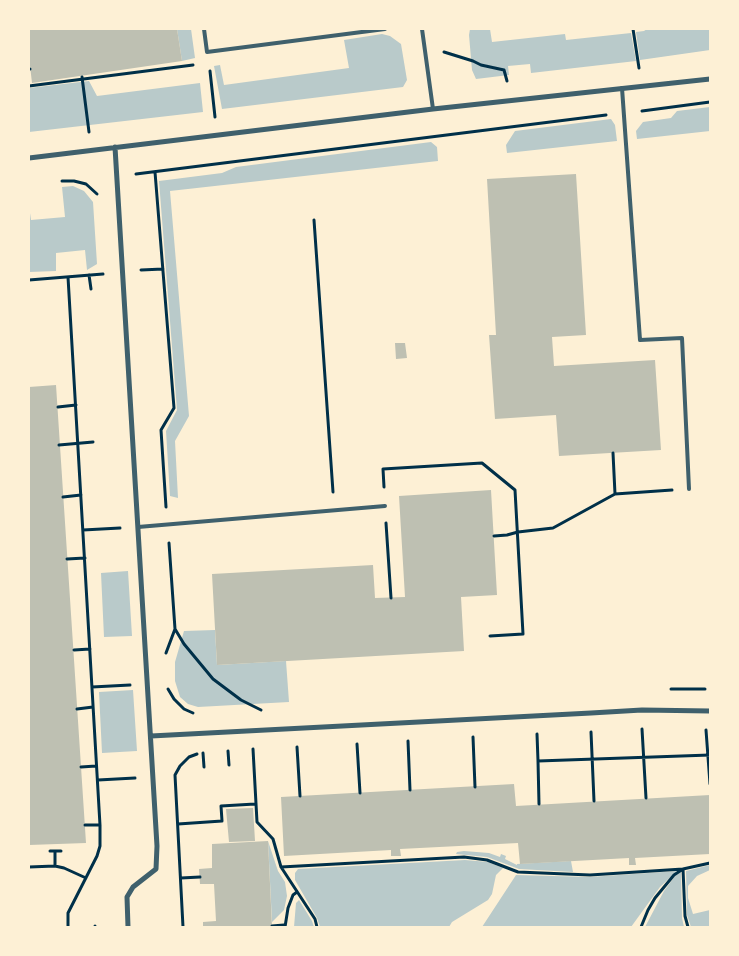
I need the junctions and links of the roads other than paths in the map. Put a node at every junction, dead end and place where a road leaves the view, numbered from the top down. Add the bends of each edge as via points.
1 (204, 29) edge
2 (384, 29) edge
3 (422, 29) edge
4 (710, 79) edge
5 (622, 88) junction
6 (433, 109) junction
7 (115, 147) junction
8 (29, 158) edge
9 (689, 489) road end
10 (385, 506) road end
11 (138, 527) junction
12 (710, 711) edge
13 (151, 736) junction
14 (128, 927) edge

1 - 2 lane via 207,52
3 - 6 lane
4 - 5 street
5 - 6 street
5 - 9 lane via 640,340 682,338
6 - 7 street
7 - 8 street
7 - 11 street
10 - 11 lane
11 - 13 street
12 - 13 street via 591,712
13 - 14 street via 156,869 133,887 127,897

